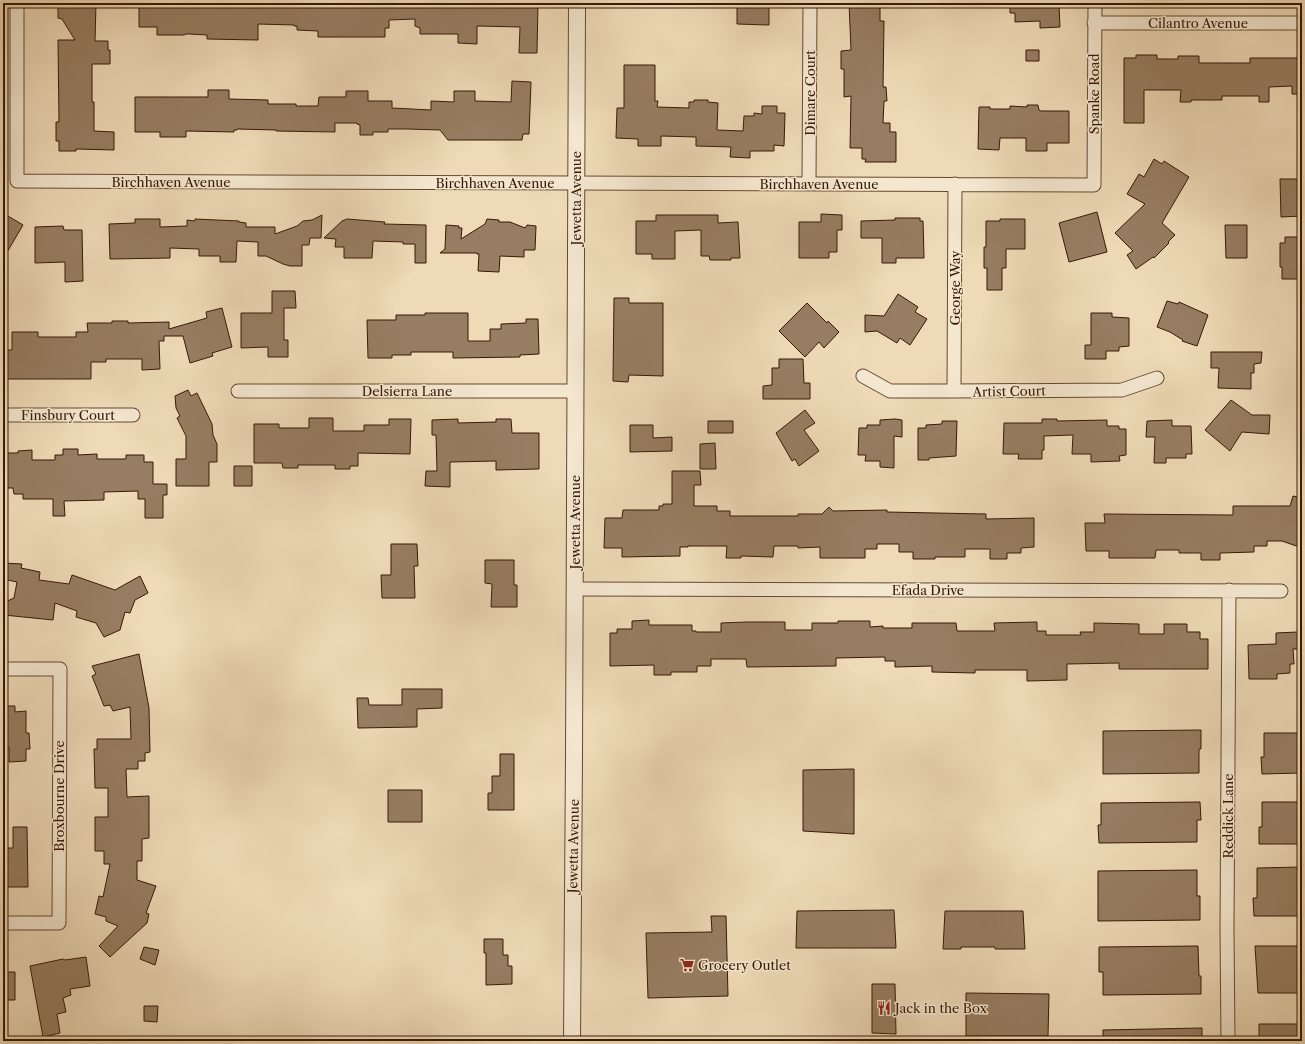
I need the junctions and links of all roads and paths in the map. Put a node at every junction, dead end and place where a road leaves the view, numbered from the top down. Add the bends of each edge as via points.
1 (16, 3) edge
2 (577, 3) edge
3 (810, 3) edge
4 (1094, 3) edge
5 (1094, 23) junction
6 (1302, 23) edge
7 (576, 183) junction
8 (809, 184) junction
9 (955, 184) junction
10 (1094, 185) joint
11 (863, 376) dead end
12 (1157, 378) dead end
13 (238, 390) dead end
14 (576, 390) junction
15 (954, 391) junction
16 (3, 415) edge
17 (133, 415) dead end
18 (575, 589) junction
19 (1229, 590) junction
20 (1281, 590) dead end
21 (3, 669) edge
22 (3, 923) edge
23 (572, 1041) edge
24 (1228, 1041) edge

1 - 7 street, Birchhaven Avenue via 17,182
2 - 7 street, Jewetta Avenue
3 - 8 street, Dimare Court
4 - 5 street, Spanke Road
5 - 6 street, Cilantro Avenue
5 - 10 street, Spanke Road
7 - 8 street, Birchhaven Avenue
7 - 14 street, Jewetta Avenue
8 - 9 street, Birchhaven Avenue
9 - 10 street, Birchhaven Avenue
9 - 15 street, George Way
11 - 15 street, Artist Court via 890,391
12 - 15 street, Artist Court via 1122,390
13 - 14 street, Delsierra Lane
14 - 18 street, Jewetta Avenue
16 - 17 street, Finsbury Court
18 - 19 street, Efada Drive
18 - 23 street, Jewetta Avenue
19 - 20 street, Efada Drive
19 - 24 street, Reddick Lane
21 - 22 street, Broxbourne Drive via 60,669 59,923

